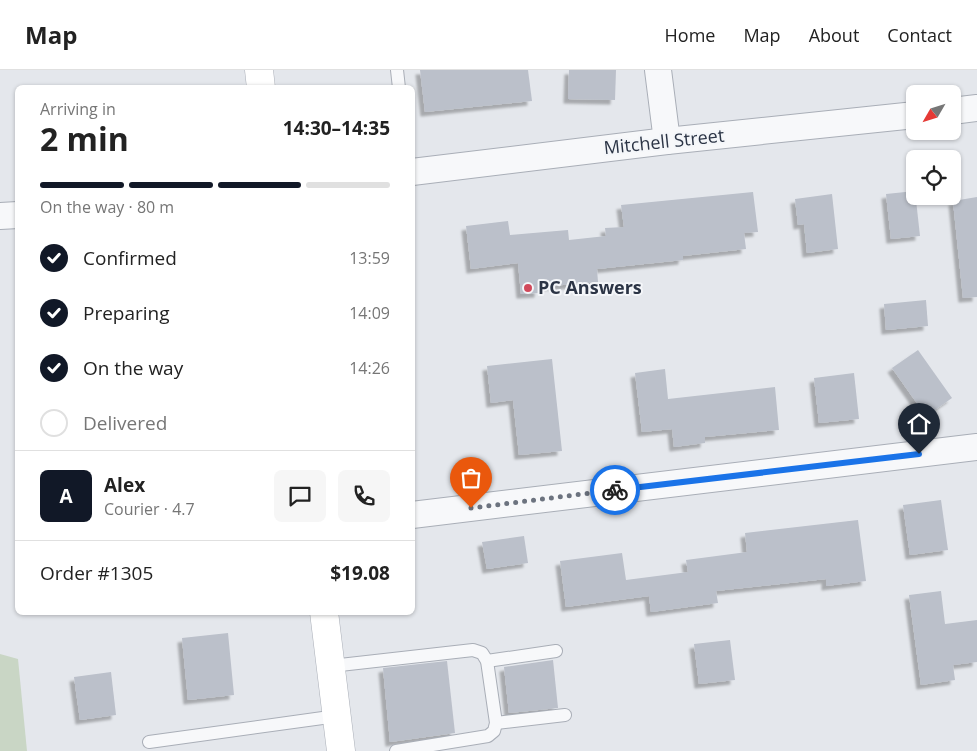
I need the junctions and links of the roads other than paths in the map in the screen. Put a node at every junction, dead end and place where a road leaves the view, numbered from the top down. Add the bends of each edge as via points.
1 (259, 70) edge
2 (397, 70) edge
3 (658, 70) edge
4 (261, 85) edge
5 (399, 85) edge
6 (977, 108) edge
7 (961, 110) edge
8 (906, 116) edge
9 (667, 141) junction
10 (415, 172) edge
11 (15, 215) edge
12 (0, 216) edge
13 (977, 447) edge
14 (415, 515) edge
15 (324, 615) edge
16 (556, 651) dead end
17 (487, 662) junction
18 (331, 666) junction
19 (565, 715) dead end
20 (336, 716) junction
21 (496, 723) junction
22 (149, 742) dead end
23 (341, 751) edge
24 (396, 751) edge

1 - 4 street
2 - 5 lane
3 - 9 street
6 - 7 street
8 - 9 street, Mitchell Street
9 - 10 street, Mitchell Street
11 - 12 street
13 - 14 street
15 - 18 street
16 - 17 lane
17 - 18 lane via 482,653 473,650
17 - 21 lane
18 - 20 street
19 - 21 lane
20 - 22 lane
20 - 23 street
21 - 24 lane via 488,736

